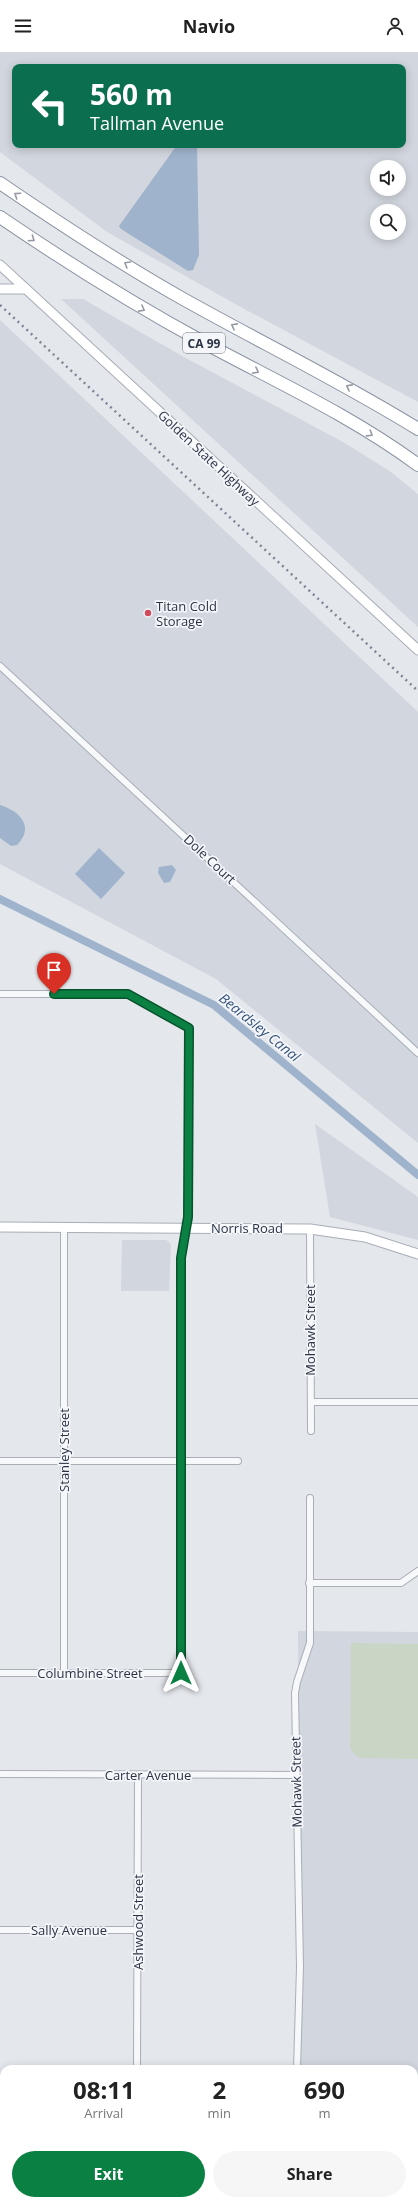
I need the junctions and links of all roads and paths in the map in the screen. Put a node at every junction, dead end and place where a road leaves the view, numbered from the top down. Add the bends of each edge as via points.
1 (0, 183) edge
2 (0, 217) edge
3 (0, 265) edge
4 (0, 289) edge
5 (26, 289) junction
6 (418, 429) edge
7 (416, 464) edge
8 (418, 650) edge
9 (0, 666) edge
10 (0, 994) edge
11 (418, 1053) edge
12 (0, 1227) edge
13 (64, 1228) junction
14 (188, 1228) junction
15 (310, 1229) junction
16 (418, 1254) edge
17 (310, 1402) junction
18 (418, 1402) edge
19 (310, 1431) dead end
20 (0, 1461) edge
21 (64, 1461) junction
22 (181, 1461) junction
23 (238, 1461) dead end
24 (310, 1498) dead end
25 (418, 1571) edge
26 (309, 1583) junction
27 (0, 1673) edge
28 (64, 1673) junction
29 (0, 1774) edge
30 (138, 1775) junction
31 (296, 1775) junction
32 (0, 1930) edge
33 (138, 1930) junction
34 (138, 2065) edge
35 (297, 2065) edge

6 -> 1 highway, CA 99 via 365,396 184,299 64,226
2 -> 7 highway, CA 99 via 121,297 324,407
3 - 5 street, Golden State Highway
4 - 5 street
5 - 8 street, Golden State Highway
9 - 11 street, Dole Court
10 - 14 street via 128,994 189,1028
12 - 13 street, Norris Road
13 - 14 street, Norris Road
13 - 21 street, Stanley Street
14 - 15 street, Norris Road
14 - 22 street via 181,1258
15 - 16 street, Norris Road via 365,1237
15 - 17 street, Mohawk Street
17 - 18 street
17 - 19 street, Mohawk Street
20 - 21 street
21 - 22 street
21 - 28 street, Stanley Street
22 - 23 street
22 - 28 street, Columbine Street via 181,1673
24 - 26 street, Mohawk Street
25 - 26 street via 401,1583
26 - 31 street, Mohawk Street via 310,1643 295,1692
27 - 28 street, Columbine Street
29 - 30 street, Carter Avenue
30 - 31 street, Carter Avenue
30 - 33 street, Ashwood Street
31 - 35 street, Mohawk Street via 300,1967
32 - 33 street, Sally Avenue
33 - 34 street, Ashwood Street

